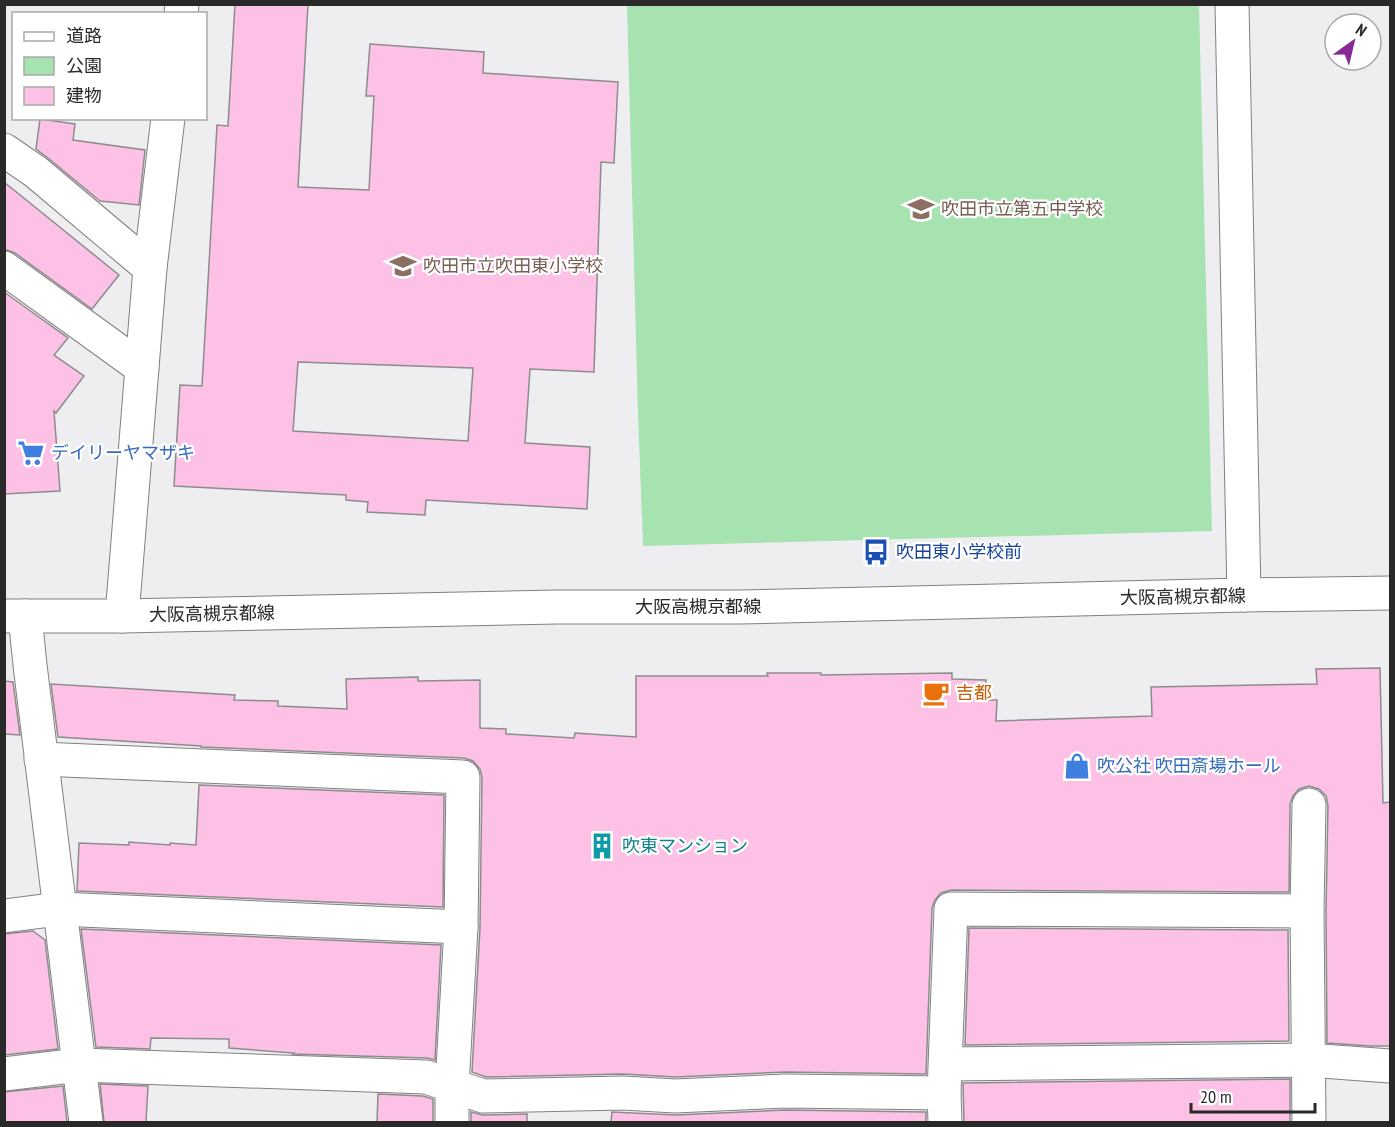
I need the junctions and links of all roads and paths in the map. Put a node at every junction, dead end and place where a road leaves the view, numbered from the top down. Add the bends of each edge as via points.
1 (1232, 4) edge
2 (168, 120) edge
3 (4, 150) edge
4 (4, 268) edge
5 (150, 268) junction
6 (142, 368) junction
7 (1390, 593) edge
8 (1244, 595) junction
9 (15, 616) edge
10 (122, 616) junction
11 (41, 759) junction
12 (1309, 805) dead end
13 (59, 909) junction
14 (1307, 911) junction
15 (4, 916) edge
16 (461, 927) junction
17 (1308, 1060) junction
18 (79, 1065) junction
19 (1390, 1066) edge
20 (4, 1074) edge
21 (452, 1087) junction
22 (945, 1093) edge
23 (676, 1109) edge
24 (86, 1122) edge
25 (452, 1122) edge
26 (1309, 1122) edge

1 - 8 street
2 - 5 street
3 - 5 street via 36,172
4 - 6 street
5 - 6 street
6 - 10 street
7 - 8 street, 大阪高槻京都線
8 - 10 street, 大阪高槻京都線
9 - 10 street, 大阪高槻京都線
9 - 11 street
11 - 13 street
11 - 16 street via 463,777
12 - 14 street
13 - 15 street
13 - 16 street
13 - 18 street
14 - 17 street
14 - 22 street via 951,909
16 - 21 street
17 - 19 street
17 - 22 street
17 - 26 street
18 - 20 street
18 - 21 street via 426,1077
18 - 24 street
21 - 23 street via 483,1096 623,1093
21 - 25 street
22 - 23 street via 785,1091

